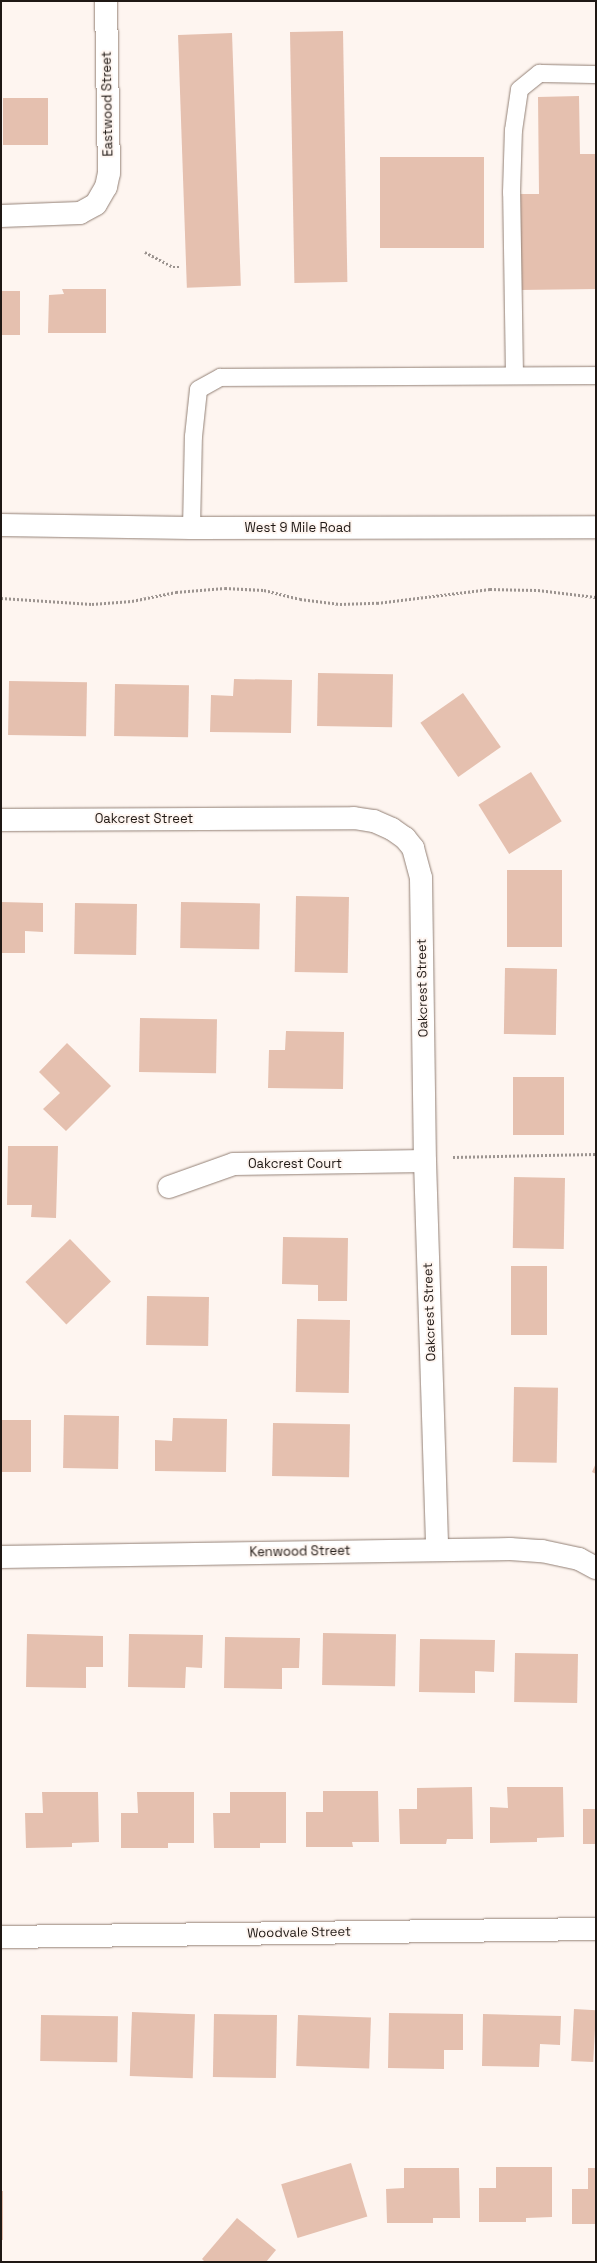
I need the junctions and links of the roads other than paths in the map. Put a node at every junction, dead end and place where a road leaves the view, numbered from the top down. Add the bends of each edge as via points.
1 (106, 1) edge
2 (596, 74) edge
3 (1, 216) edge
4 (514, 375) junction
5 (596, 375) edge
6 (1, 525) edge
7 (596, 527) edge
8 (191, 528) junction
9 (1, 820) edge
10 (425, 1161) junction
11 (169, 1187) dead end
12 (437, 1550) junction
13 (1, 1557) edge
14 (596, 1568) edge
15 (596, 1929) edge
16 (1, 1937) edge

1 - 3 street, Eastwood Street via 109,173 106,187 96,204 80,213
2 - 4 lane via 540,73 519,89 513,130 510,254
4 - 5 lane
4 - 8 lane via 220,377 198,389 193,436
6 - 8 street, West 9 Mile Road
7 - 8 street, West 9 Mile Road
9 - 10 street, Oakcrest Street via 354,818 374,821 405,838 419,861 421,878
10 - 11 street, Oakcrest Court via 234,1164
10 - 12 street, Oakcrest Street
12 - 13 street, Kenwood Street
12 - 14 street, Kenwood Street via 542,1550 579,1559
15 - 16 street, Woodvale Street

